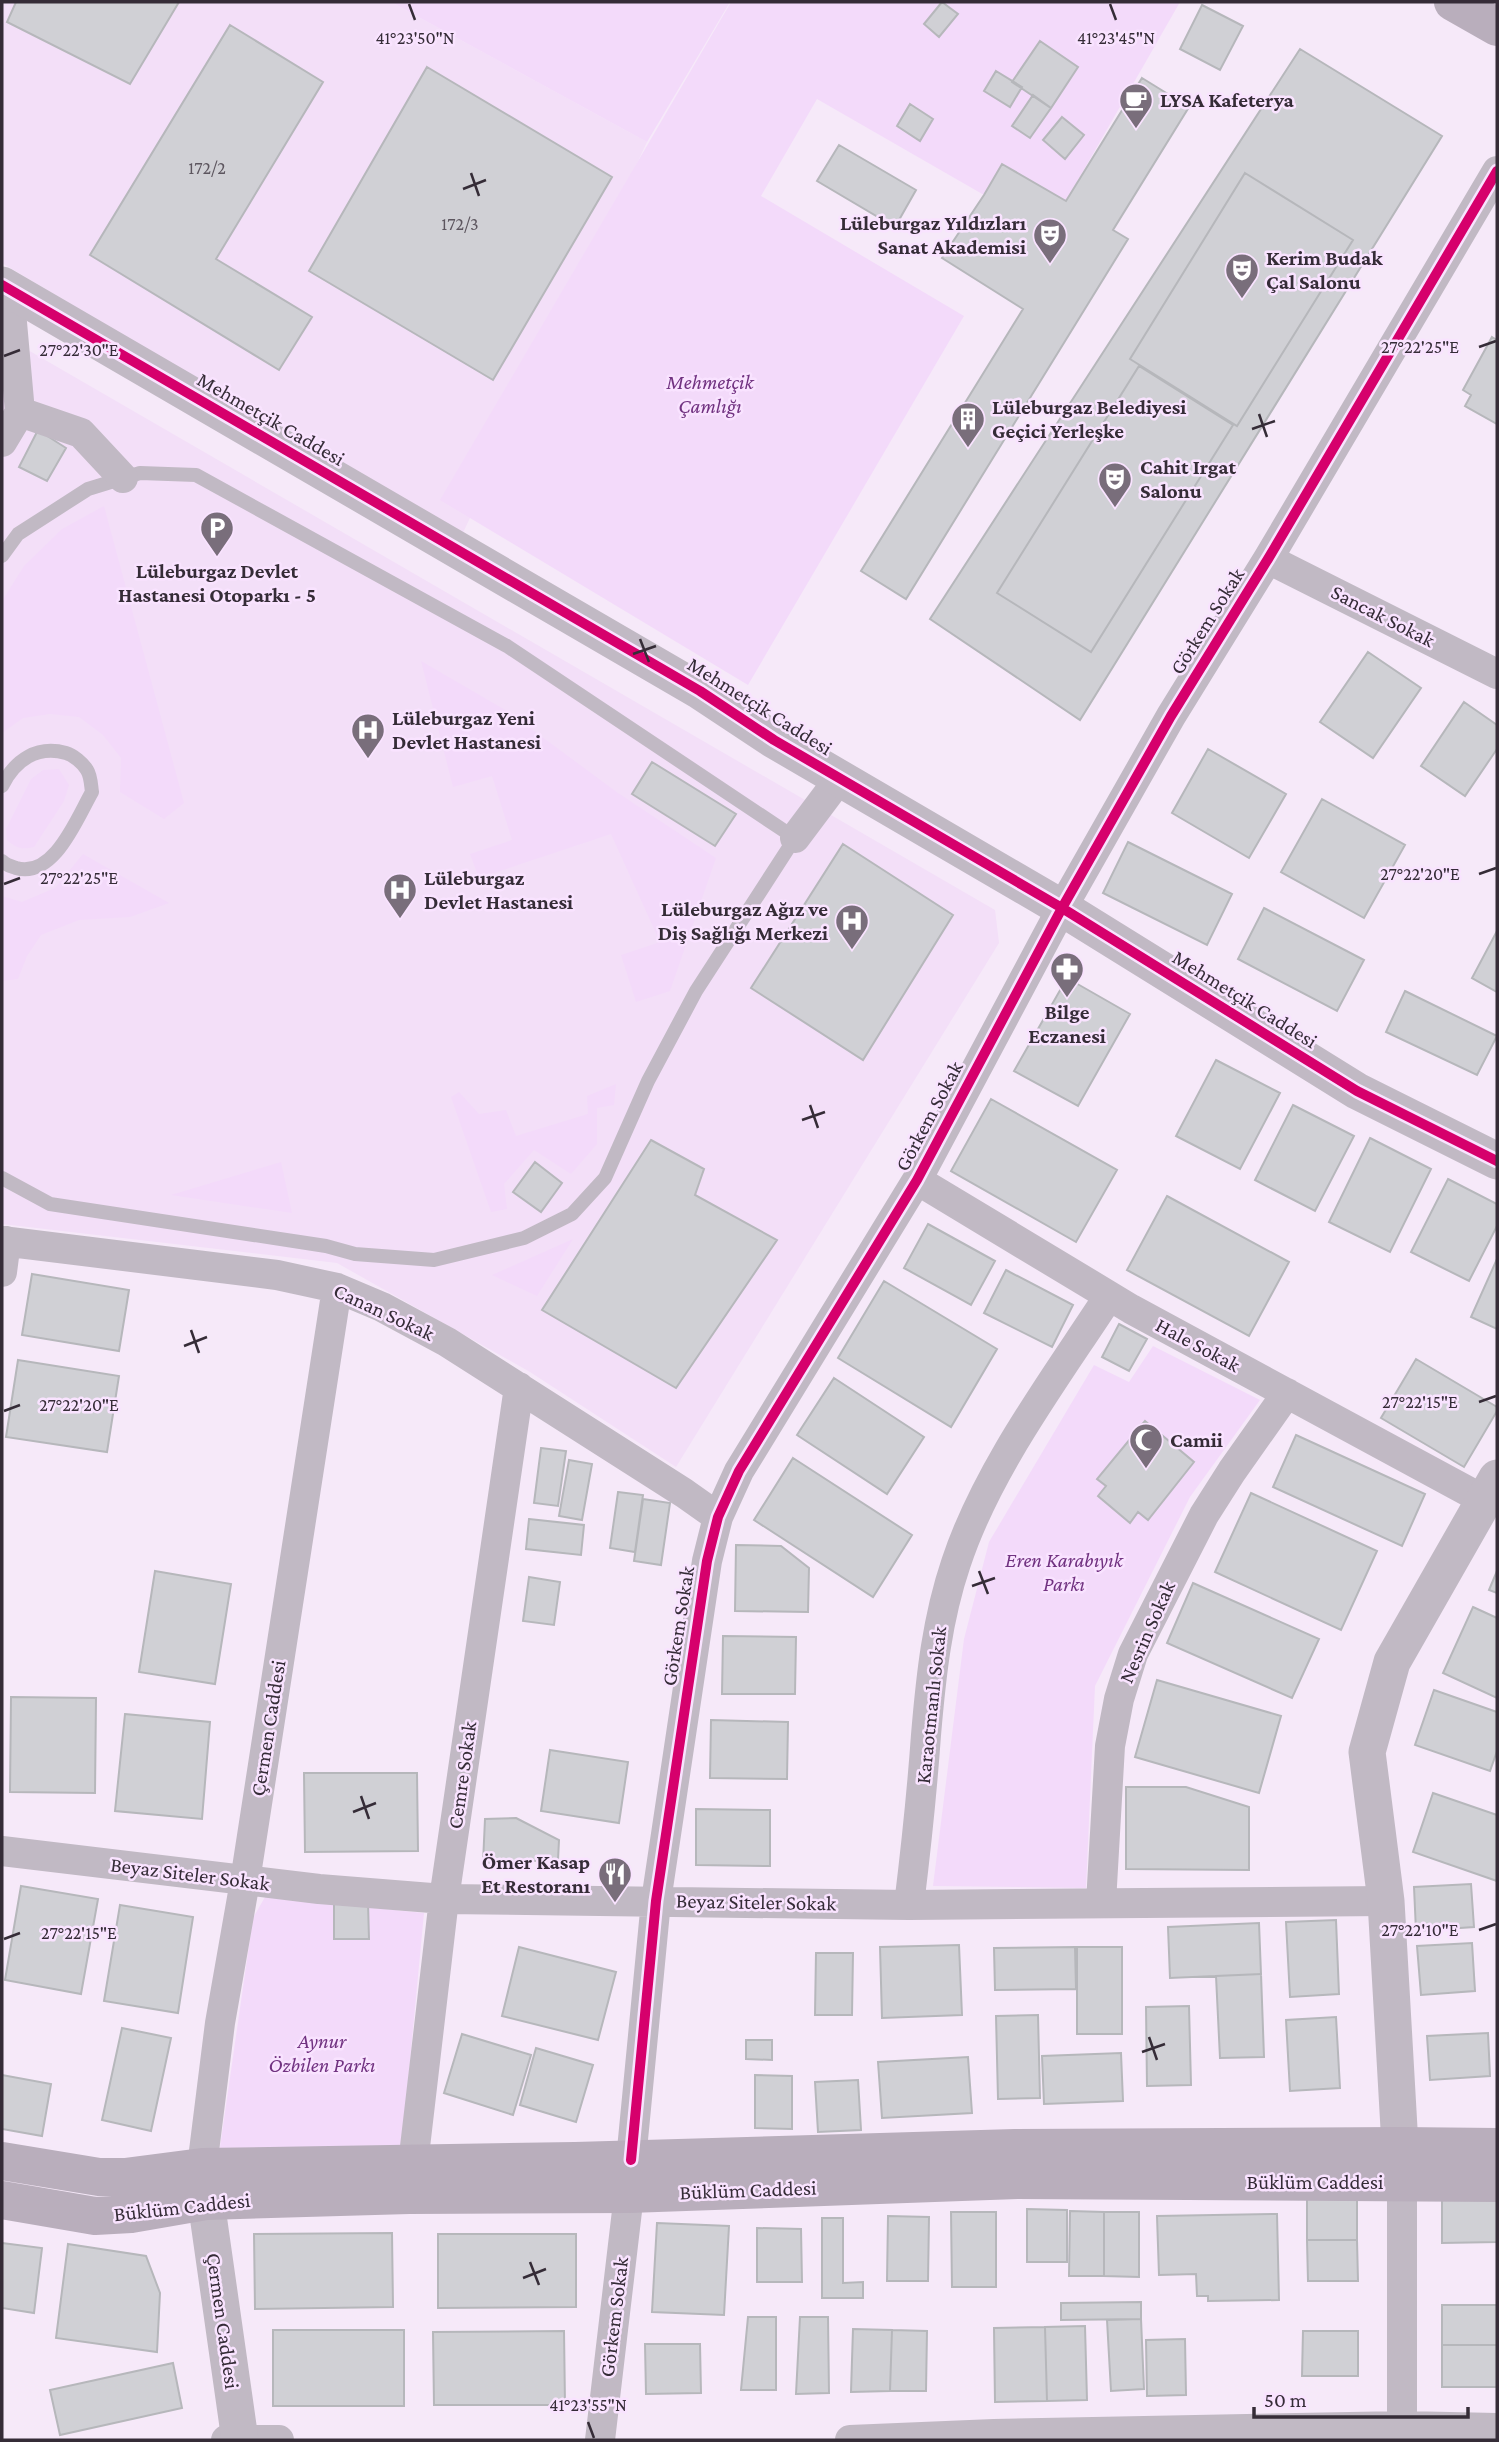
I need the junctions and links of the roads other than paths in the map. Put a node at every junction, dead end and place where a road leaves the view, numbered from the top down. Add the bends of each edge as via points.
1 (1453, 2) edge
2 (1497, 27) edge
3 (1497, 171) edge
4 (6, 287) edge
5 (20, 412) junction
6 (2, 443) edge
7 (123, 478) junction
8 (2, 556) edge
9 (1268, 559) junction
10 (1497, 674) edge
11 (4, 776) edge
12 (840, 778) junction
13 (795, 838) junction
14 (2, 861) edge
15 (1062, 908) junction
16 (1497, 1161) edge
17 (2, 1178) edge
18 (916, 1180) junction
19 (4, 1241) edge
20 (2, 1272) edge
21 (337, 1288) junction
22 (1109, 1296) junction
23 (519, 1387) junction
24 (1287, 1393) junction
25 (1491, 1489) edge
26 (718, 1517) junction
27 (2, 1851) edge
28 (245, 1881) junction
29 (444, 1899) junction
30 (656, 1901) junction
31 (1386, 1901) junction
32 (1101, 1903) junction
33 (909, 1905) junction
34 (1497, 2147) edge
35 (2, 2161) edge
36 (413, 2164) junction
37 (1401, 2164) junction
38 (630, 2177) junction
39 (1497, 2183) edge
40 (204, 2184) junction
41 (2, 2200) edge
42 (1497, 2428) edge
43 (1403, 2433) edge
44 (235, 2440) edge
45 (279, 2440) edge
46 (600, 2440) edge
47 (850, 2440) edge

1 - 2 main road
3 - 9 street, Görkem Sokak
4 - 5 street
4 - 12 street, Mehmetçik Caddesi via 688,684
5 - 6 street
5 - 7 street via 81,433
7 - 8 lane via 88,489 18,534
7 - 13 lane via 140,473 196,475 507,646
9 - 10 street, Sancak Sokak
9 - 15 street, Görkem Sokak via 1171,716
11 - 14 lane via 25,758 51,749 72,755 88,770 92,792 58,851 41,867 25,870
12 - 13 street
12 - 15 street, Mehmetçik Caddesi
13 - 17 lane via 696,991 648,1081 606,1178 572,1214 524,1238 434,1260 355,1254 50,1204
15 - 16 street, Mehmetçik Caddesi via 1357,1091
15 - 18 street, Görkem Sokak
18 - 22 street, Hale Sokak
18 - 26 street, Görkem Sokak via 739,1471
19 - 20 street
19 - 21 street, Canan Sokak via 276,1275
21 - 23 street, Canan Sokak via 447,1342
21 - 28 street, Çermen Caddesi
22 - 24 street, Hale Sokak
22 - 33 street, Karaotmanlı Sokak via 1009,1451 956,1562 931,1676
23 - 26 street, Canan Sokak
23 - 29 street, Cemre Sokak
24 - 25 street, Hale Sokak
24 - 32 street, Nesrin Sokak via 1204,1515 1133,1654 1110,1746
25 - 31 street via 1392,1662 1367,1752
26 - 30 street, Görkem Sokak
27 - 28 street, Beyaz Siteler Sokak
28 - 29 street, Beyaz Siteler Sokak
28 - 40 street, Çermen Caddesi via 220,2023
29 - 30 street, Beyaz Siteler Sokak
29 - 36 street, Cemre Sokak
30 - 33 street, Beyaz Siteler Sokak
30 - 38 street, Görkem Sokak
31 - 32 street, Beyaz Siteler Sokak
31 - 37 street
32 - 33 street, Beyaz Siteler Sokak
34 - 37 main road, Büklüm Caddesi
35 - 40 main road, Büklüm Caddesi via 99,2177
36 - 38 main road, Büklüm Caddesi
36 - 40 main road, Büklüm Caddesi
37 - 38 main road, Büklüm Caddesi via 1017,2180
37 - 39 main road, Büklüm Caddesi
37 - 43 street
38 - 40 main road, Büklüm Caddesi via 409,2195
38 - 46 street, Görkem Sokak
40 - 41 main road, Büklüm Caddesi via 131,2214 95,2216
40 - 44 street, Çermen Caddesi
42 - 43 street
43 - 47 street via 994,2434
44 - 45 street

